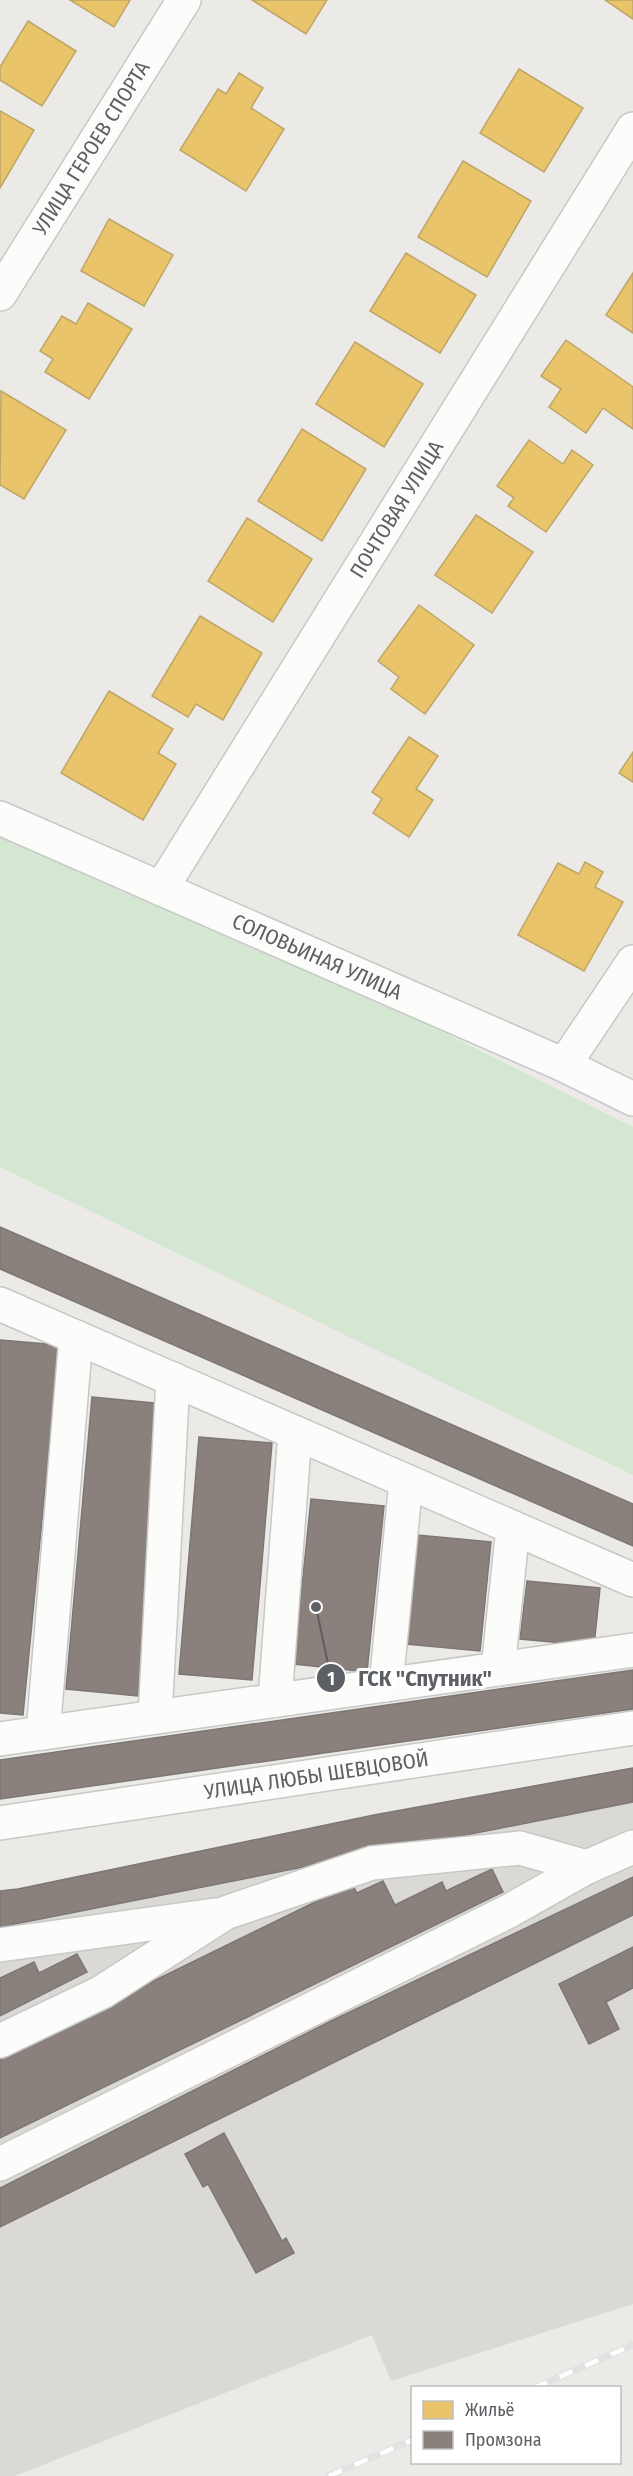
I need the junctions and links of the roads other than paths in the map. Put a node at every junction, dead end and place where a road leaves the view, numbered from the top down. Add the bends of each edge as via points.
1 (184, 0) edge
2 (633, 129) edge
3 (0, 294) edge
4 (0, 818) edge
5 (162, 889) junction
6 (633, 962) edge
7 (564, 1065) junction
8 (633, 1099) edge
9 (0, 1304) edge
10 (76, 1337) junction
11 (173, 1379) junction
12 (295, 1433) junction
13 (406, 1481) junction
14 (513, 1528) junction
15 (633, 1580) edge
16 (633, 1650) edge
17 (498, 1669) junction
18 (386, 1685) junction
19 (275, 1700) junction
20 (155, 1717) junction
21 (633, 1728) edge
22 (44, 1733) junction
23 (0, 1739) edge
24 (0, 1823) edge
25 (633, 1847) edge
26 (587, 1867) junction
27 (225, 1913) junction
28 (0, 1945) edge
29 (0, 2041) edge
30 (0, 2164) edge

1 - 3 street, УЛИЦА ГЕРОЕВ СПОРТА
2 - 5 street, ПОЧТОВАЯ УЛИЦА
4 - 5 street, СОЛОВЬИНАЯ УЛИЦА
5 - 7 street, СОЛОВЬИНАЯ УЛИЦА
6 - 7 street
7 - 8 street, СОЛОВЬИНАЯ УЛИЦА
9 - 10 street
10 - 11 street
10 - 22 street
11 - 12 street
11 - 20 street
12 - 13 street
12 - 19 street
13 - 14 street
13 - 18 street
14 - 15 street
14 - 17 street
16 - 17 street
17 - 18 street
18 - 19 street
19 - 20 street
20 - 22 street
21 - 24 street, УЛИЦА ЛЮБЫ ШЕВЦОВОЙ
22 - 23 street
25 - 26 street
26 - 27 street via 520,1848 372,1863
26 - 30 street via 509,1911
27 - 28 street
27 - 29 street via 102,1992

